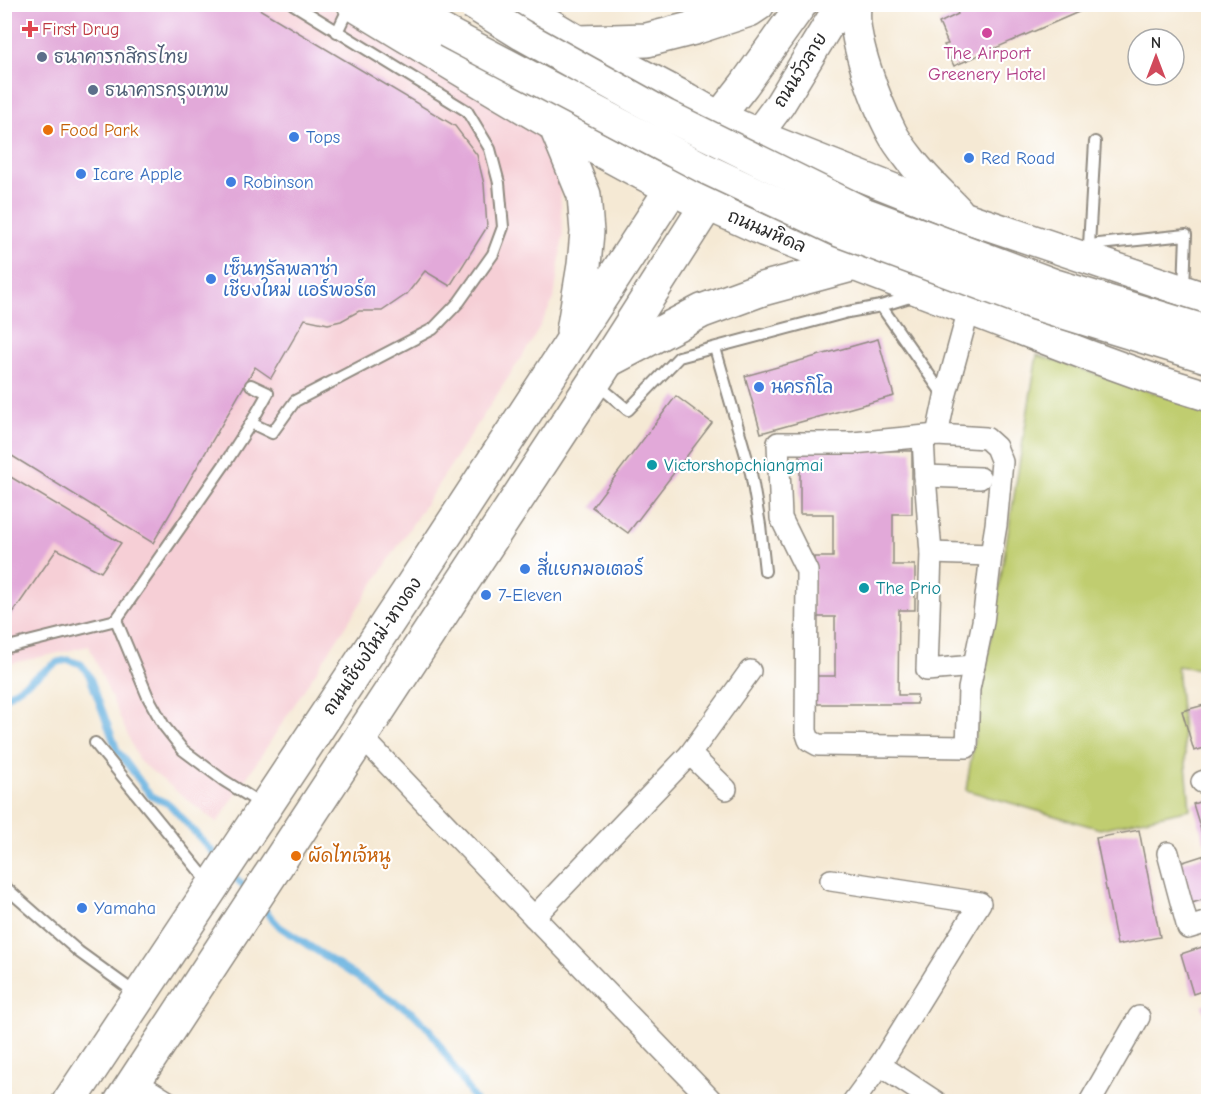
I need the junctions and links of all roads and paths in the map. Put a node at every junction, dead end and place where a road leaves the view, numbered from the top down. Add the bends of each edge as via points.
1 (293, 4) edge
2 (398, 4) edge
3 (410, 4) edge
4 (472, 4) edge
5 (514, 4) edge
6 (758, 4) edge
7 (802, 4) edge
8 (841, 4) edge
9 (856, 4) edge
10 (347, 14) edge
11 (446, 32) junction
12 (577, 42) junction
13 (718, 118) junction
14 (555, 125) junction
15 (757, 135) junction
16 (1095, 142) dead end
17 (673, 188) junction
18 (707, 205) junction
19 (964, 218) junction
20 (1101, 259) junction
21 (851, 265) junction
22 (924, 292) junction
23 (1196, 296) edge
24 (881, 306) junction
25 (969, 309) junction
26 (1209, 331) edge
27 (571, 345) junction
28 (715, 348) junction
29 (1087, 355) junction
30 (1209, 358) edge
31 (601, 371) junction
32 (251, 385) dead end
33 (1209, 396) edge
34 (945, 397) junction
35 (251, 423) junction
36 (930, 436) junction
37 (925, 476) junction
38 (980, 478) dead end
39 (931, 553) junction
40 (991, 555) junction
41 (765, 571) dead end
42 (116, 620) junction
43 (4, 648) edge
44 (974, 666) junction
45 (750, 671) dead end
46 (361, 736) junction
47 (95, 743) dead end
48 (690, 754) junction
49 (726, 789) dead end
50 (265, 807) junction
51 (1168, 853) dead end
52 (831, 880) dead end
53 (4, 886) edge
54 (212, 887) junction
55 (534, 917) junction
56 (1209, 922) edge
57 (139, 996) junction
58 (1139, 1017) dead end
59 (880, 1065) junction
60 (127, 1091) edge
61 (69, 1101) edge
62 (168, 1101) edge
63 (713, 1101) edge
64 (853, 1101) edge
65 (936, 1101) edge
66 (1090, 1101) edge

1 - 10 lane
2 - 11 main road
3 - 11 main road, ถนนมหิดล
4 - 26 main road, bridge via 666,116 865,213 1054,284
5 - 12 main road
6 - 12 main road via 694,28 647,40
7 - 13 main road, ถนนวัวลาย
8 - 15 main road, ถนนวัวลาย
9 - 19 main road via 859,44 893,134 914,166
10 - 14 main road, ถนนมหิดล
10 - 35 lane via 467,111 490,149 499,183 503,228 493,254 459,302 433,330 295,401 272,433
11 - 30 main road, ถนนมหิดล, bridge via 704,168 840,232 1036,305
12 - 13 main road
13 - 15 main road
13 - 17 main road, ถนนเชียงใหม่-หางดง
14 - 17 main road, ถนนมหิดล
14 - 27 main road via 584,195 587,232
15 - 18 main road
15 - 19 main road
16 - 20 lane
17 - 18 main road, ถนนมหิดล
17 - 27 main road, ถนนเชียงใหม่-หางดง
18 - 21 main road, ถนนมหิดล
18 - 31 main road
19 - 20 main road
20 - 23 main road
20 - 23 lane via 1186,235
20 - 29 main road via 1095,272 1069,290 1064,302 1066,332 1074,346
21 - 22 main road, ถนนมหิดล
21 - 31 main road via 702,311
22 - 24 lane
22 - 25 main road, ถนนมหิดล
24 - 28 lane
24 - 34 lane
25 - 29 main road, ถนนมหิดล
25 - 34 street
27 - 50 main road, ถนนเชียงใหม่-หางดง
28 - 31 lane via 679,357 628,410
28 - 41 lane via 751,473
29 - 33 main road, ถนนมหิดล
31 - 46 main road
32 - 35 lane via 268,393
34 - 36 street
35 - 42 lane
36 - 37 street
36 - 40 street via 986,438 996,447 1002,462
36 - 44 street via 853,443 778,443 780,518 807,571 809,740 818,745 968,747 969,689
37 - 38 street
37 - 39 street
39 - 40 street
39 - 44 street via 927,670
40 - 44 street
42 - 43 lane
42 - 50 lane via 148,697 183,750
45 - 48 street
46 - 55 street
46 - 60 main road
47 - 54 lane
48 - 49 street
48 - 55 street
50 - 54 main road, ถนนเชียงใหม่-หางดง
51 - 56 street via 1188,928
52 - 59 street via 980,903
53 - 57 lane via 79,952
54 - 57 main road, ถนนเชียงใหม่-หางดง
55 - 63 street
57 - 61 main road, ถนนเชียงใหม่-หางดง
58 - 66 street
59 - 64 street
59 - 65 street
60 - 62 street

